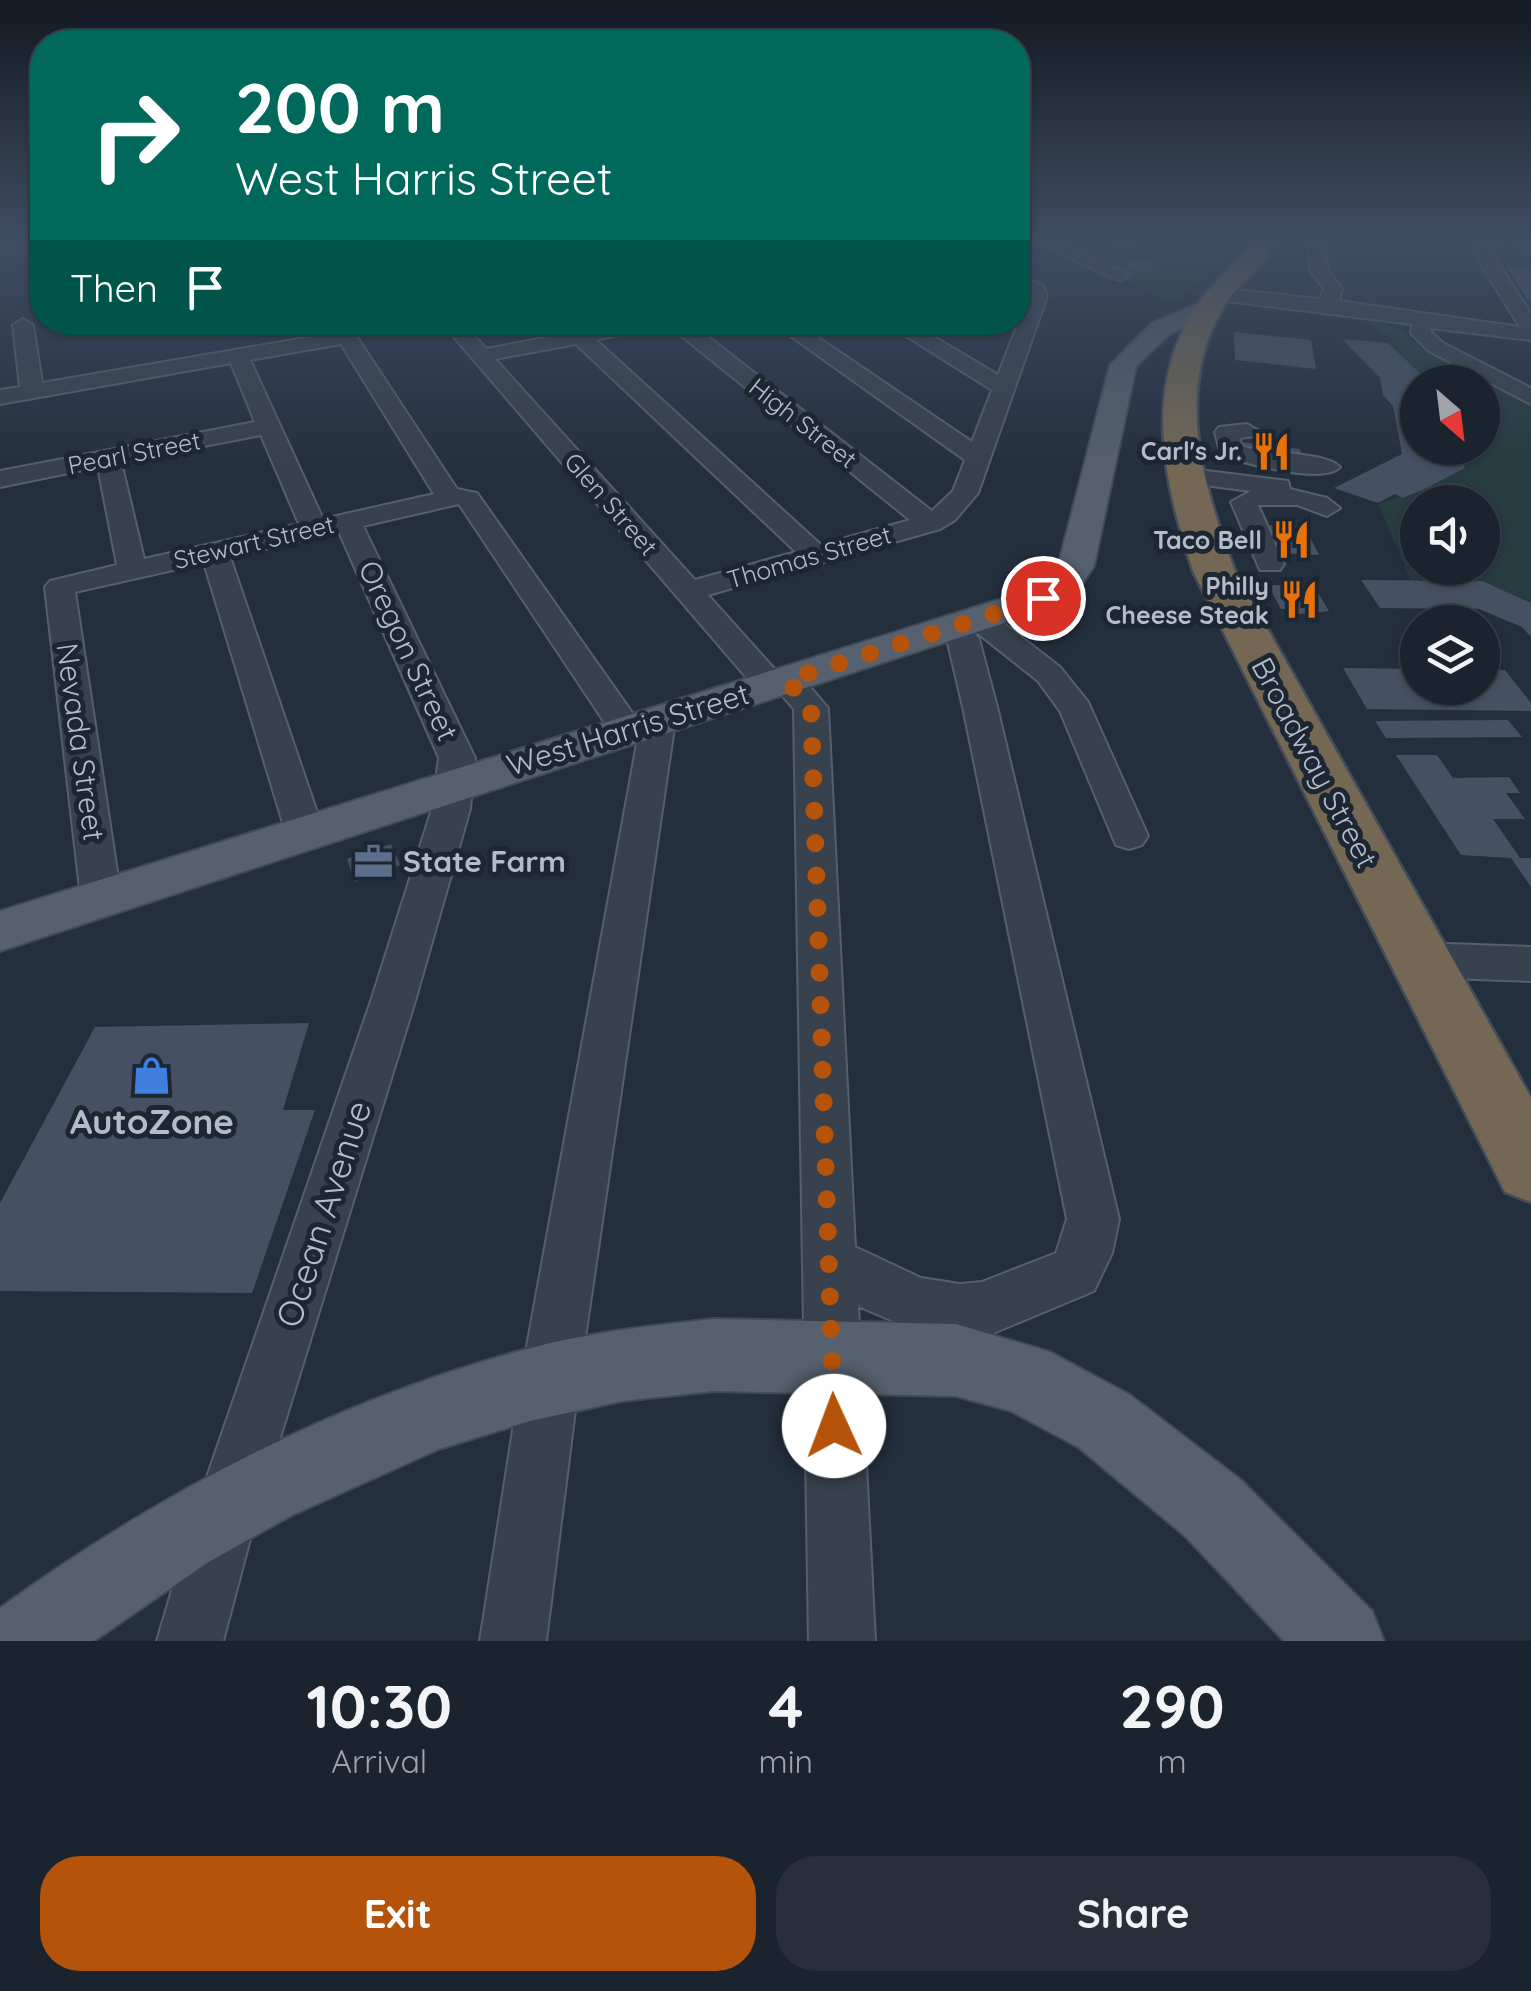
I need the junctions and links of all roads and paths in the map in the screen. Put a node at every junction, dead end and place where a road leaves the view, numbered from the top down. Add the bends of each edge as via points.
1 (1178, 317) edge
2 (1204, 317) edge
3 (1399, 317) edge
4 (1422, 320) junction
5 (30, 324) edge
6 (0, 329) edge
7 (1531, 332) edge
8 (32, 335) edge
9 (322, 335) edge
10 (345, 335) edge
11 (462, 335) edge
12 (554, 335) edge
13 (577, 335) edge
14 (692, 335) edge
15 (800, 335) edge
16 (916, 335) edge
17 (1024, 335) edge
18 (1141, 340) junction
19 (1190, 340) junction
20 (238, 356) junction
21 (480, 356) junction
22 (1004, 388) junction
23 (32, 391) junction
24 (0, 397) edge
25 (1531, 397) edge
26 (269, 426) junction
27 (1246, 431) dead end
28 (108, 458) junction
29 (979, 458) junction
30 (1328, 467) dead end
31 (0, 479) edge
32 (449, 497) junction
33 (1327, 508) dead end
34 (348, 520) junction
35 (930, 523) junction
36 (314, 528) junction
37 (214, 551) junction
38 (816, 555) junction
39 (1270, 564) dead end
40 (132, 570) junction
41 (60, 587) joint
42 (688, 592) junction
43 (967, 623) junction
44 (779, 682) junction
45 (643, 726) junction
46 (453, 785) junction
47 (305, 833) junction
48 (1129, 836) dead end
49 (101, 898) junction
50 (0, 930) edge
51 (1418, 960) junction
52 (1531, 964) edge
53 (1531, 1168) edge
54 (828, 1261) junction
55 (969, 1335) junction
56 (831, 1355) junction
57 (550, 1378) junction
58 (227, 1509) junction
59 (25, 1641) edge
60 (190, 1641) edge
61 (513, 1641) edge
62 (842, 1641) edge
63 (1342, 1641) edge

1 - 18 main road
2 - 19 highway, Broadway Street
3 - 4 street
4 - 7 street
4 - 25 street via 1420,332 1436,347
5 - 6 street
8 - 23 street
9 - 20 street
10 - 32 street
11 - 21 street, Glen Street
12 - 21 street
13 - 38 street
14 - 35 street, High Street
15 - 29 street
16 - 22 street
17 - 22 street
18 - 19 main road via 1166,334
18 - 43 main road, West Harris Street via 1123,365 1076,566 1043,598
19 - 51 highway, Broadway Street via 1176,404 1181,470 1214,571
20 - 23 street
20 - 26 street
21 - 42 street, Glen Street
22 - 29 street
23 - 24 street
26 - 28 street, Pearl Street
26 - 36 street
27 - 30 street via 1228,432 1230,450
28 - 31 street, Pearl Street
28 - 40 street
29 - 35 street via 957,504
32 - 34 street, Stewart Street
32 - 45 street via 468,499
33 - 39 street via 1277,497 1244,502
34 - 36 street, Stewart Street
34 - 46 street, Oregon Street via 458,758
35 - 38 street, Thomas Street
36 - 37 street, Stewart Street
37 - 40 street, Stewart Street
37 - 47 street
38 - 42 street, Thomas Street
40 - 41 street, Stewart Street
41 - 49 street, Nevada Street
42 - 44 street, Glen Street
43 - 44 main road, West Harris Street
43 - 48 street via 1049,674 1076,709
43 - 55 street via 962,640 1093,1219 1086,1261 1070,1278 1015,1294
44 - 45 main road, West Harris Street
44 - 54 street, Glen Street via 811,708
45 - 46 main road, West Harris Street
45 - 57 street
46 - 47 main road, West Harris Street
46 - 58 street, Ocean Avenue via 394,1001
47 - 49 main road, West Harris Street
49 - 50 main road, West Harris Street
51 - 52 street
51 - 53 highway, Broadway Street
54 - 55 street via 932,1308
54 - 56 street, Glen Street
55 - 56 main road
55 - 63 main road via 1024,1378 1104,1421 1214,1508
56 - 57 main road via 676,1357
56 - 62 street, Glen Street
57 - 58 main road via 360,1444
57 - 61 street
58 - 59 main road
58 - 60 street, Ocean Avenue

